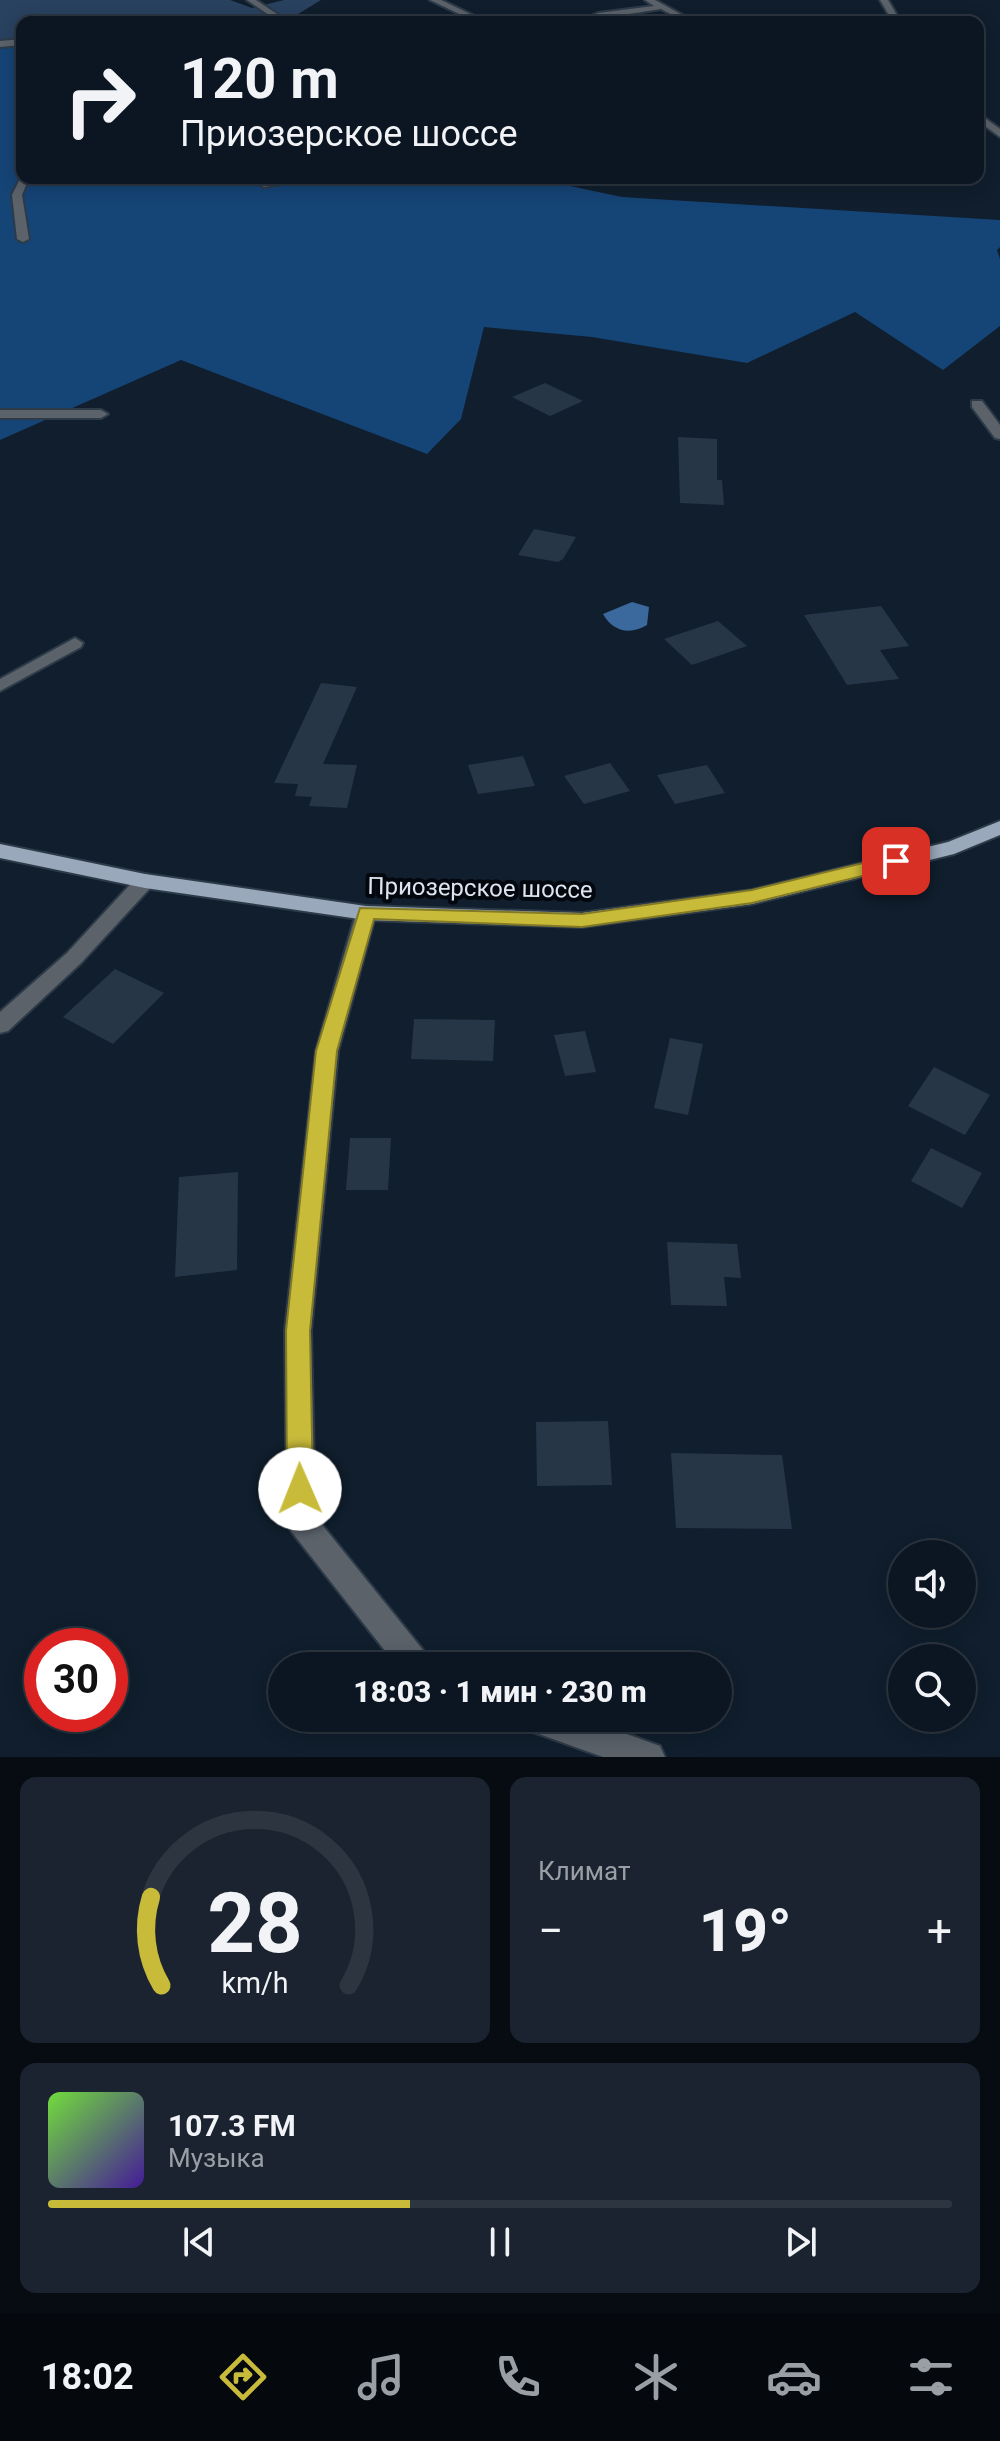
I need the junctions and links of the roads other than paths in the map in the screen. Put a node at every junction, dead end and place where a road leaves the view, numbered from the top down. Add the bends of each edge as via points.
1 (251, 0) edge
2 (434, 0) edge
3 (649, 0) edge
4 (661, 7) junction
5 (275, 16) edge
6 (470, 16) edge
7 (596, 16) edge
8 (679, 16) edge
9 (984, 121) edge
10 (1000, 134) edge
11 (22, 184) edge
12 (23, 239) dead end
13 (977, 404) dead end
14 (0, 414) edge
15 (101, 414) dead end
16 (1000, 435) edge
17 (75, 643) dead end
18 (0, 686) edge
19 (1000, 827) edge
20 (0, 851) edge
21 (145, 881) junction
22 (366, 913) junction
23 (0, 1025) edge
24 (405, 1652) edge
25 (577, 1732) edge
26 (649, 1757) edge

1 - 5 street
2 - 6 street
3 - 4 street
4 - 7 street
4 - 8 street
9 - 10 street
11 - 12 street via 17,195
13 - 16 street
14 - 15 street
17 - 18 street
19 - 22 main road, Приозерское шоссе via 954,847 752,897 582,920
20 - 21 main road, Приозерское шоссе
21 - 22 main road, Приозерское шоссе
21 - 23 street via 74,958
22 - 24 street via 327,1051 298,1331 301,1521
25 - 26 street

